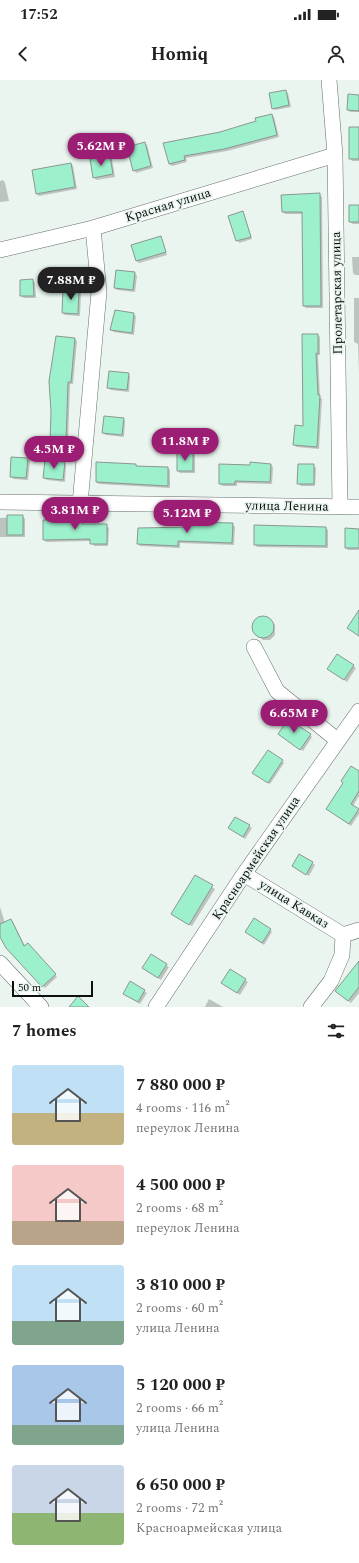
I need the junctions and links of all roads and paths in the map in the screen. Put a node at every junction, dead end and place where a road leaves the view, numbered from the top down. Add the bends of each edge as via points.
1 (329, 80) edge
2 (335, 155) junction
3 (93, 228) junction
4 (0, 250) edge
5 (0, 502) edge
6 (80, 504) junction
7 (340, 506) junction
8 (359, 507) edge
9 (254, 647) dead end
10 (359, 711) edge
11 (337, 740) junction
12 (244, 874) junction
13 (359, 930) edge
14 (343, 935) junction
15 (0, 964) edge
16 (41, 1007) edge
17 (156, 1007) edge
18 (311, 1007) edge

1 - 2 street, Пролетарская улица
2 - 3 street, Красная улица
2 - 7 street, Пролетарская улица
3 - 4 street, Красная улица
3 - 6 street via 99,292
5 - 6 street, улица Ленина
6 - 7 street, улица Ленина
7 - 8 street, улица Ленина
9 - 11 street via 277,691
10 - 11 street, Красноармейская улица
11 - 12 street, Красноармейская улица
12 - 14 street, улица Кавказ
12 - 17 street, Красноармейская улица
13 - 14 street, улица Кавказ
14 - 18 street, улица Кавказ via 342,955 331,981
15 - 16 street

